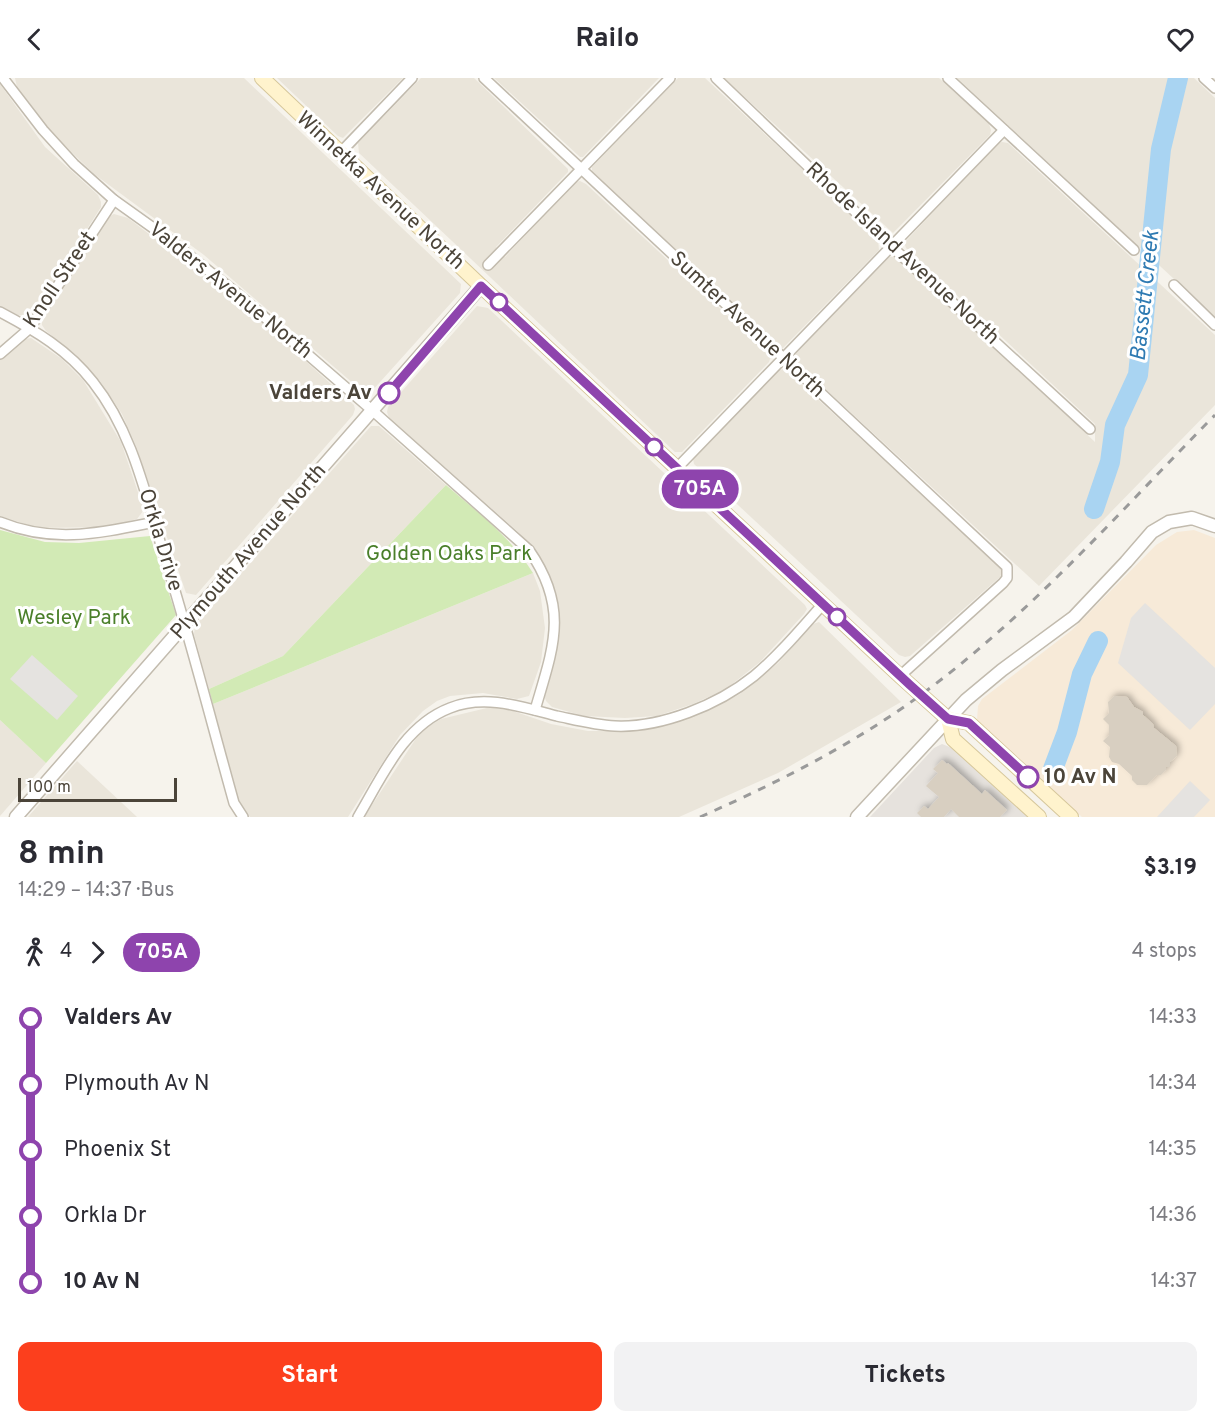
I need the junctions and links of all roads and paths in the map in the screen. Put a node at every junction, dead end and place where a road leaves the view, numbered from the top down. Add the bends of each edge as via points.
1 (3, 78) edge
2 (262, 78) edge
3 (412, 78) edge
4 (484, 78) edge
5 (670, 78) edge
6 (716, 78) edge
7 (948, 78) edge
8 (1204, 78) edge
9 (1215, 88) edge
10 (1004, 130) junction
11 (340, 153) junction
12 (581, 169) junction
13 (114, 201) junction
14 (891, 246) junction
15 (1134, 250) dead end
16 (488, 265) dead end
17 (1174, 285) dead end
18 (481, 286) junction
19 (0, 312) edge
20 (1215, 325) edge
21 (30, 328) junction
22 (0, 354) edge
23 (783, 359) junction
24 (374, 411) junction
25 (1090, 429) dead end
26 (677, 468) junction
27 (0, 522) edge
28 (154, 522) junction
29 (1215, 526) edge
30 (823, 604) junction
31 (186, 624) junction
32 (900, 676) junction
33 (535, 710) junction
34 (948, 719) junction
35 (22, 815) edge
36 (243, 817) edge
37 (358, 817) edge
38 (856, 817) edge
39 (1039, 817) edge
40 (1071, 817) edge

1 - 13 street, Valders Avenue North via 74,164
2 - 11 main road, Winnetka Avenue North
3 - 11 street
4 - 12 street, Sumter Avenue North
5 - 12 street
6 - 14 street, Rhode Island Avenue North
7 - 10 street
8 - 9 street
10 - 14 street
10 - 15 street
11 - 18 main road, Winnetka Avenue North
12 - 16 street
12 - 23 street, Sumter Avenue North
13 - 21 street, Knoll Street
13 - 24 street, Valders Avenue North via 240,295
14 - 23 street
14 - 25 street, Rhode Island Avenue North
17 - 20 street
18 - 24 street, Plymouth Avenue North
18 - 26 main road, Winnetka Avenue North
19 - 21 street, Orkla Drive
21 - 22 street, Knoll Street
21 - 28 street, Orkla Drive via 70,357 114,413 129,442
23 - 26 street
23 - 32 street, Sumter Avenue North via 1003,562 1008,573 1003,583
24 - 31 street, Plymouth Avenue North
24 - 33 street, Valders Avenue North via 529,550 542,569 550,590 555,635
26 - 30 main road, Winnetka Avenue North
27 - 28 street via 46,535 76,536
28 - 31 street, Orkla Drive
29 - 34 street via 1192,518 1169,522 1152,532 1074,617 993,677
30 - 32 main road, Winnetka Avenue North
30 - 33 street via 776,655 731,693 676,717 618,726
31 - 35 street, Plymouth Avenue North
31 - 36 street, Orkla Drive via 234,803
32 - 34 main road, Winnetka Avenue North
33 - 37 street via 490,701 449,708 431,718 402,745
34 - 38 street
34 - 39 main road, Winnetka Avenue North via 953,739
34 - 40 main road, Winnetka Avenue North via 969,723

